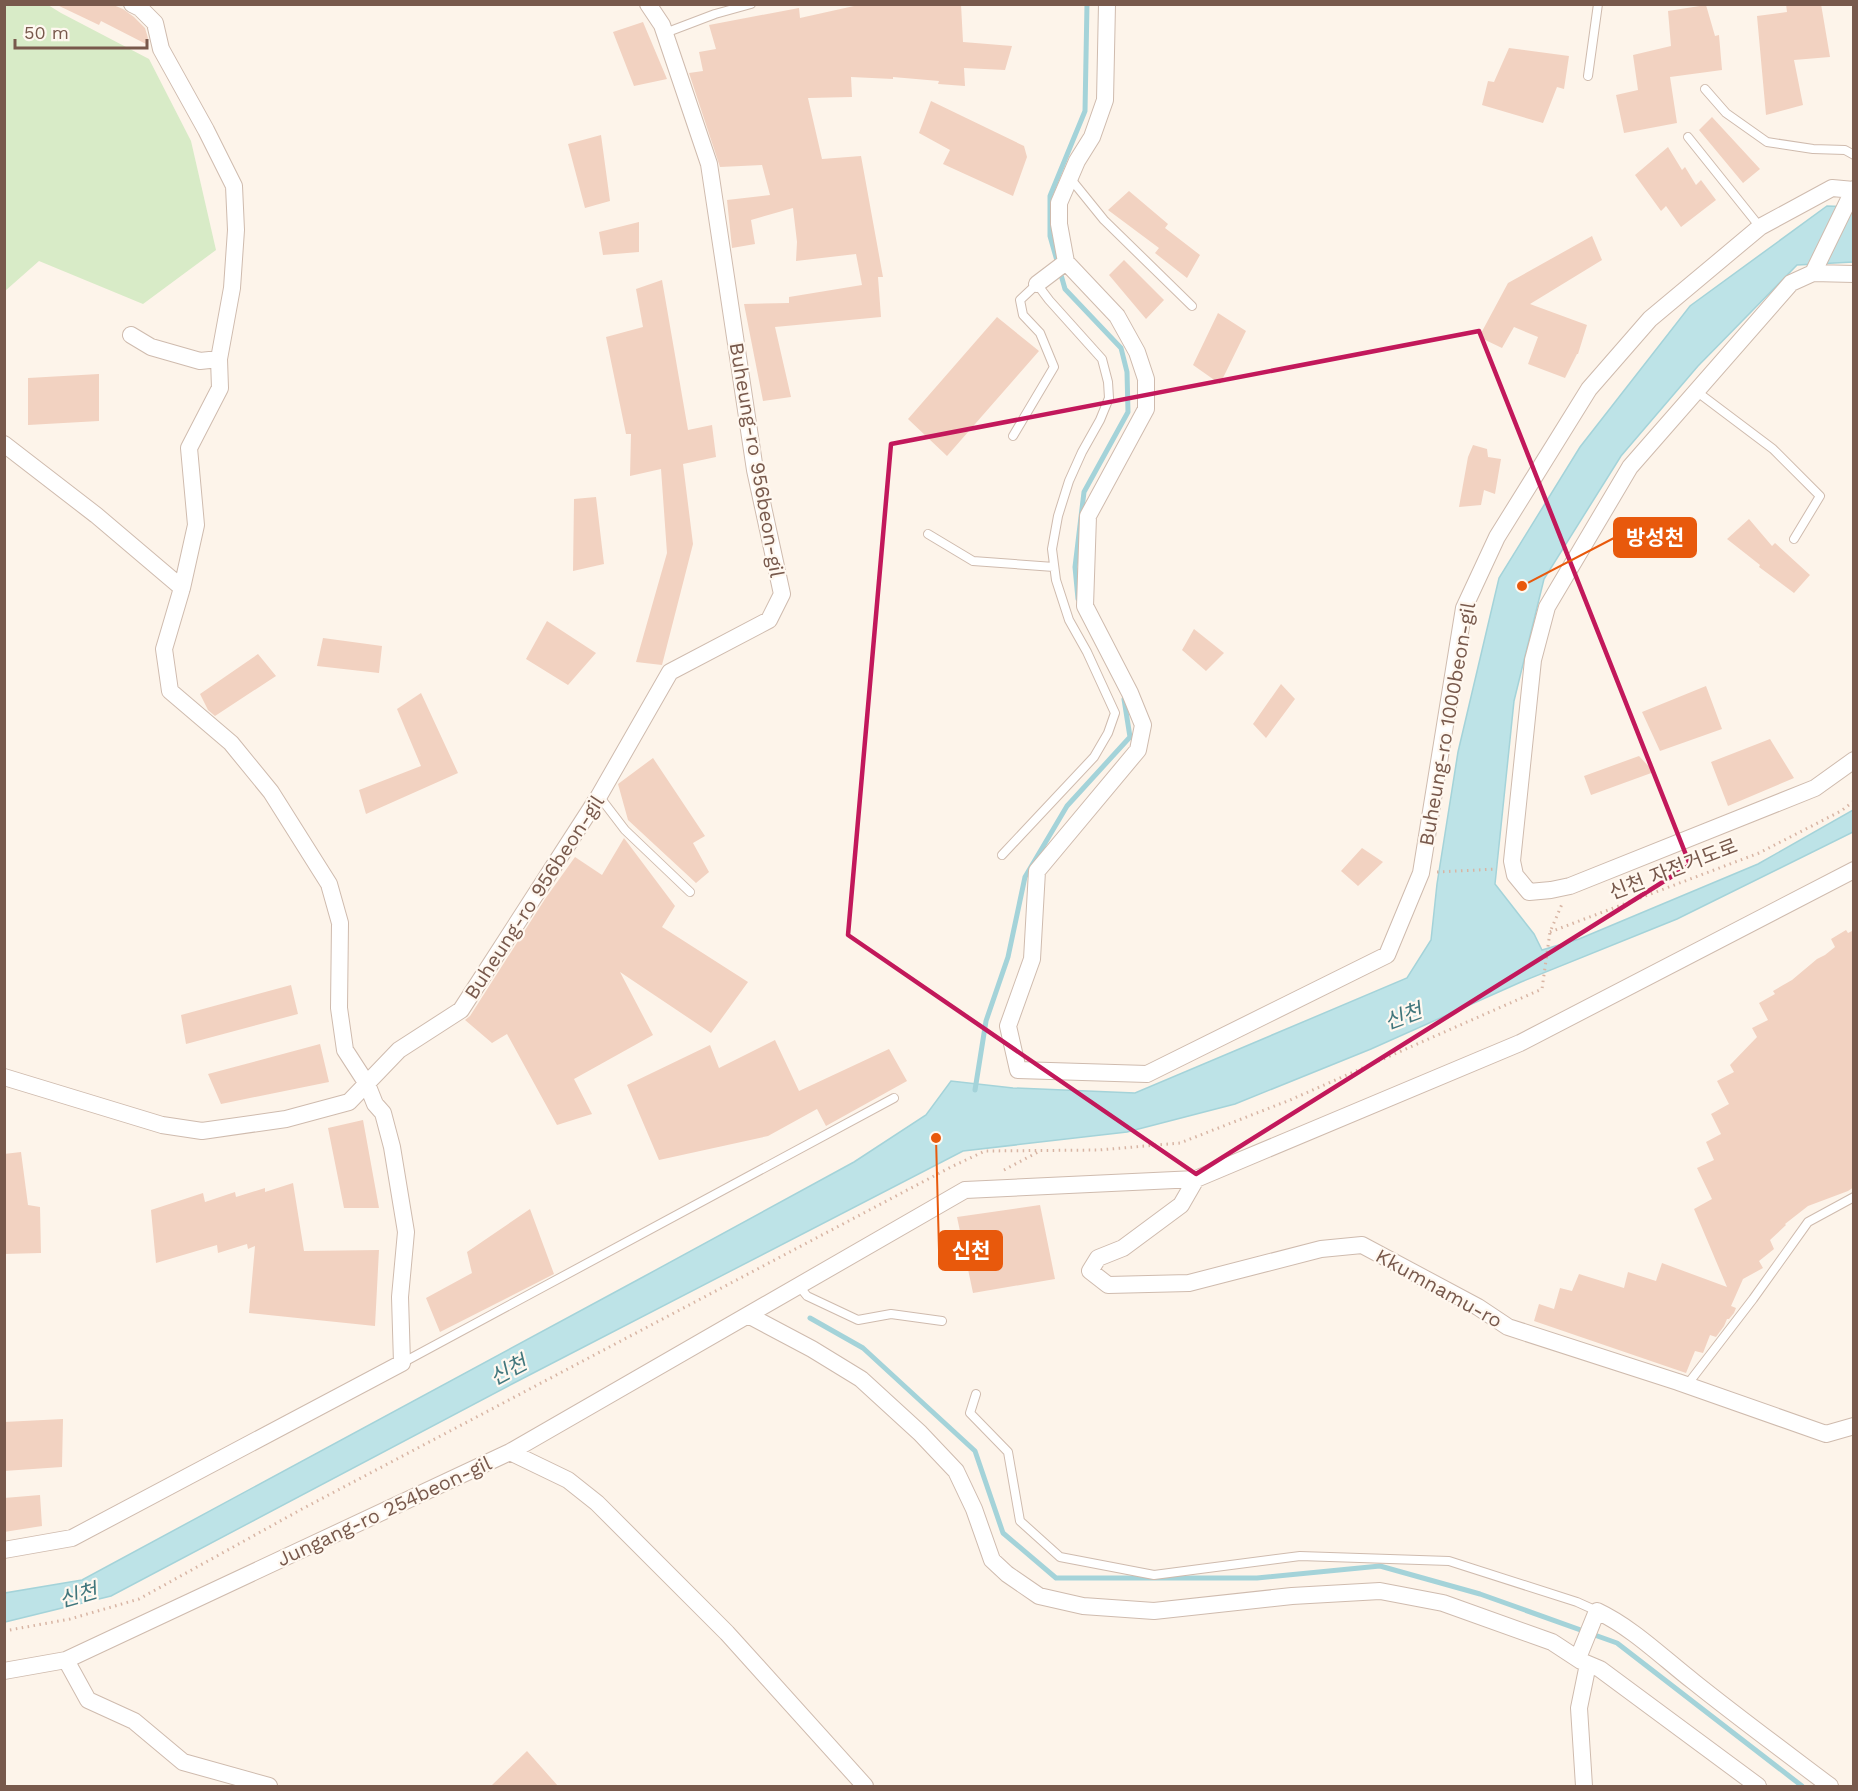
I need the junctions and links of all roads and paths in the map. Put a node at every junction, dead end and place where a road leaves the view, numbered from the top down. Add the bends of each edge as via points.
1 (648, 4) edge
2 (751, 4) edge
3 (1107, 4) edge
4 (1598, 4) edge
5 (136, 6) edge
6 (664, 33) junction
7 (1588, 76) dead end
8 (1705, 89) dead end
9 (1688, 137) dead end
10 (1854, 155) edge
11 (1070, 178) junction
12 (1853, 190) edge
13 (1760, 227) junction
14 (1066, 262) junction
15 (1813, 273) junction
16 (1854, 274) edge
17 (1038, 284) junction
18 (1191, 306) dead end
19 (131, 335) dead end
20 (219, 359) junction
21 (1696, 391) junction
22 (1013, 436) dead end
23 (4, 444) edge
24 (928, 534) dead end
25 (1794, 539) dead end
26 (1054, 567) junction
27 (182, 588) junction
28 (1854, 760) edge
29 (600, 796) junction
30 (1854, 801) edge
31 (1002, 855) dead end
32 (1514, 868) junction
33 (1854, 870) edge
34 (1420, 873) junction
35 (1570, 886) junction
36 (690, 892) dead end
37 (1550, 932) junction
38 (1542, 989) dead end
39 (4, 1077) edge
40 (368, 1084) junction
41 (894, 1098) dead end
42 (1042, 1150) dead end
43 (1196, 1179) junction
44 (980, 1190) junction
45 (1854, 1197) edge
46 (799, 1286) junction
47 (748, 1316) junction
48 (942, 1321) dead end
49 (402, 1363) junction
50 (1687, 1386) junction
51 (975, 1394) dead end
52 (1854, 1426) edge
53 (510, 1452) junction
54 (4, 1550) edge
55 (1597, 1611) junction
56 (66, 1660) junction
57 (1583, 1661) junction
58 (4, 1671) edge
59 (269, 1786) edge
60 (865, 1786) edge
61 (1584, 1786) edge
62 (1758, 1786) edge
63 (1830, 1786) edge

1 - 6 street, Buheung-ro 956beon-gil
2 - 6 lane
3 - 11 street via 1105,100 1092,137
4 - 7 lane
5 - 20 street via 155,23 161,49 234,186 232,288
6 - 29 street, Buheung-ro 956beon-gil via 709,164 755,470 782,594 768,620 669,672
8 - 10 lane via 1726,113 1767,142 1845,150
9 - 13 lane
11 - 14 street via 1059,204
11 - 18 lane via 1104,220
12 - 13 street, Buheung-ro 1000beon-gil via 1832,188
12 - 15 street
13 - 34 street, Buheung-ro 1000beon-gil via 1650,319 1589,389 1497,537 1464,608
14 - 17 street
14 - 34 street, Buheung-ro 1000beon-gil via 1117,316 1137,352 1146,379 1146,409 1088,516 1085,606 1143,725 1138,750 1037,871 1032,959 1008,1026 1018,1070 1147,1074 1388,955
15 - 16 street
15 - 21 street via 1791,283
17 - 22 lane via 1020,300 1023,315 1040,333 1054,367
17 - 26 lane via 1102,359 1109,398 1069,482 1052,549
19 - 20 street via 151,347 200,360
20 - 27 street via 220,388 189,448 196,525
21 - 25 lane via 1773,449 1820,496
21 - 32 street via 1630,467 1547,607 1533,660
23 - 27 street
24 - 26 lane via 973,561
26 - 31 lane via 1069,620 1115,713 1094,757
27 - 40 street via 164,650 170,691 231,743 271,792 329,884 340,923 339,1008 345,1050
28 - 35 street via 1815,788
29 - 36 lane via 625,830
29 - 40 street, Buheung-ro 956beon-gil via 461,1010 399,1050
30 - 37 path, 신천 자전거도로 via 1759,853
32 - 34 path
32 - 35 street via 1529,892
33 - 43 street via 1520,1043
35 - 37 path
37 - 38 path
39 - 40 street, Buheung-ro 956beon-gil via 162,1125 202,1131 286,1119 349,1102
40 - 49 street via 383,1113 392,1146 406,1232 400,1297
41 - 49 lane
42 - 44 path via 989,1178
43 - 44 street
43 - 50 street, Kkumnamu-ro via 1181,1205 1123,1248 1098,1258 1090,1270 1108,1285 1189,1283 1321,1249 1362,1245 1478,1306 1508,1327
44 - 46 street via 965,1190
45 - 50 lane via 1808,1222
46 - 47 street
46 - 48 lane via 807,1296 858,1320 891,1314
47 - 53 street
47 - 57 street via 861,1379 920,1433 956,1471 992,1560 1039,1596 1083,1606 1154,1611 1380,1591 1443,1603 1552,1642
49 - 54 street via 72,1538
50 - 52 street, Kkumnamu-ro via 1826,1434
51 - 55 lane via 970,1413 1008,1452 1020,1521 1060,1557 1154,1575 1300,1556 1449,1561
53 - 56 street, Jungang-ro 254beon-gil
53 - 60 street, Jungang-ro 254beon-gil via 568,1480 597,1503 727,1633
55 - 57 street
55 - 63 street via 1643,1641
56 - 58 street, Jungang-ro 254beon-gil
56 - 59 street via 88,1700 134,1721 183,1762
57 - 61 street via 1580,1708
57 - 62 street via 1600,1669

